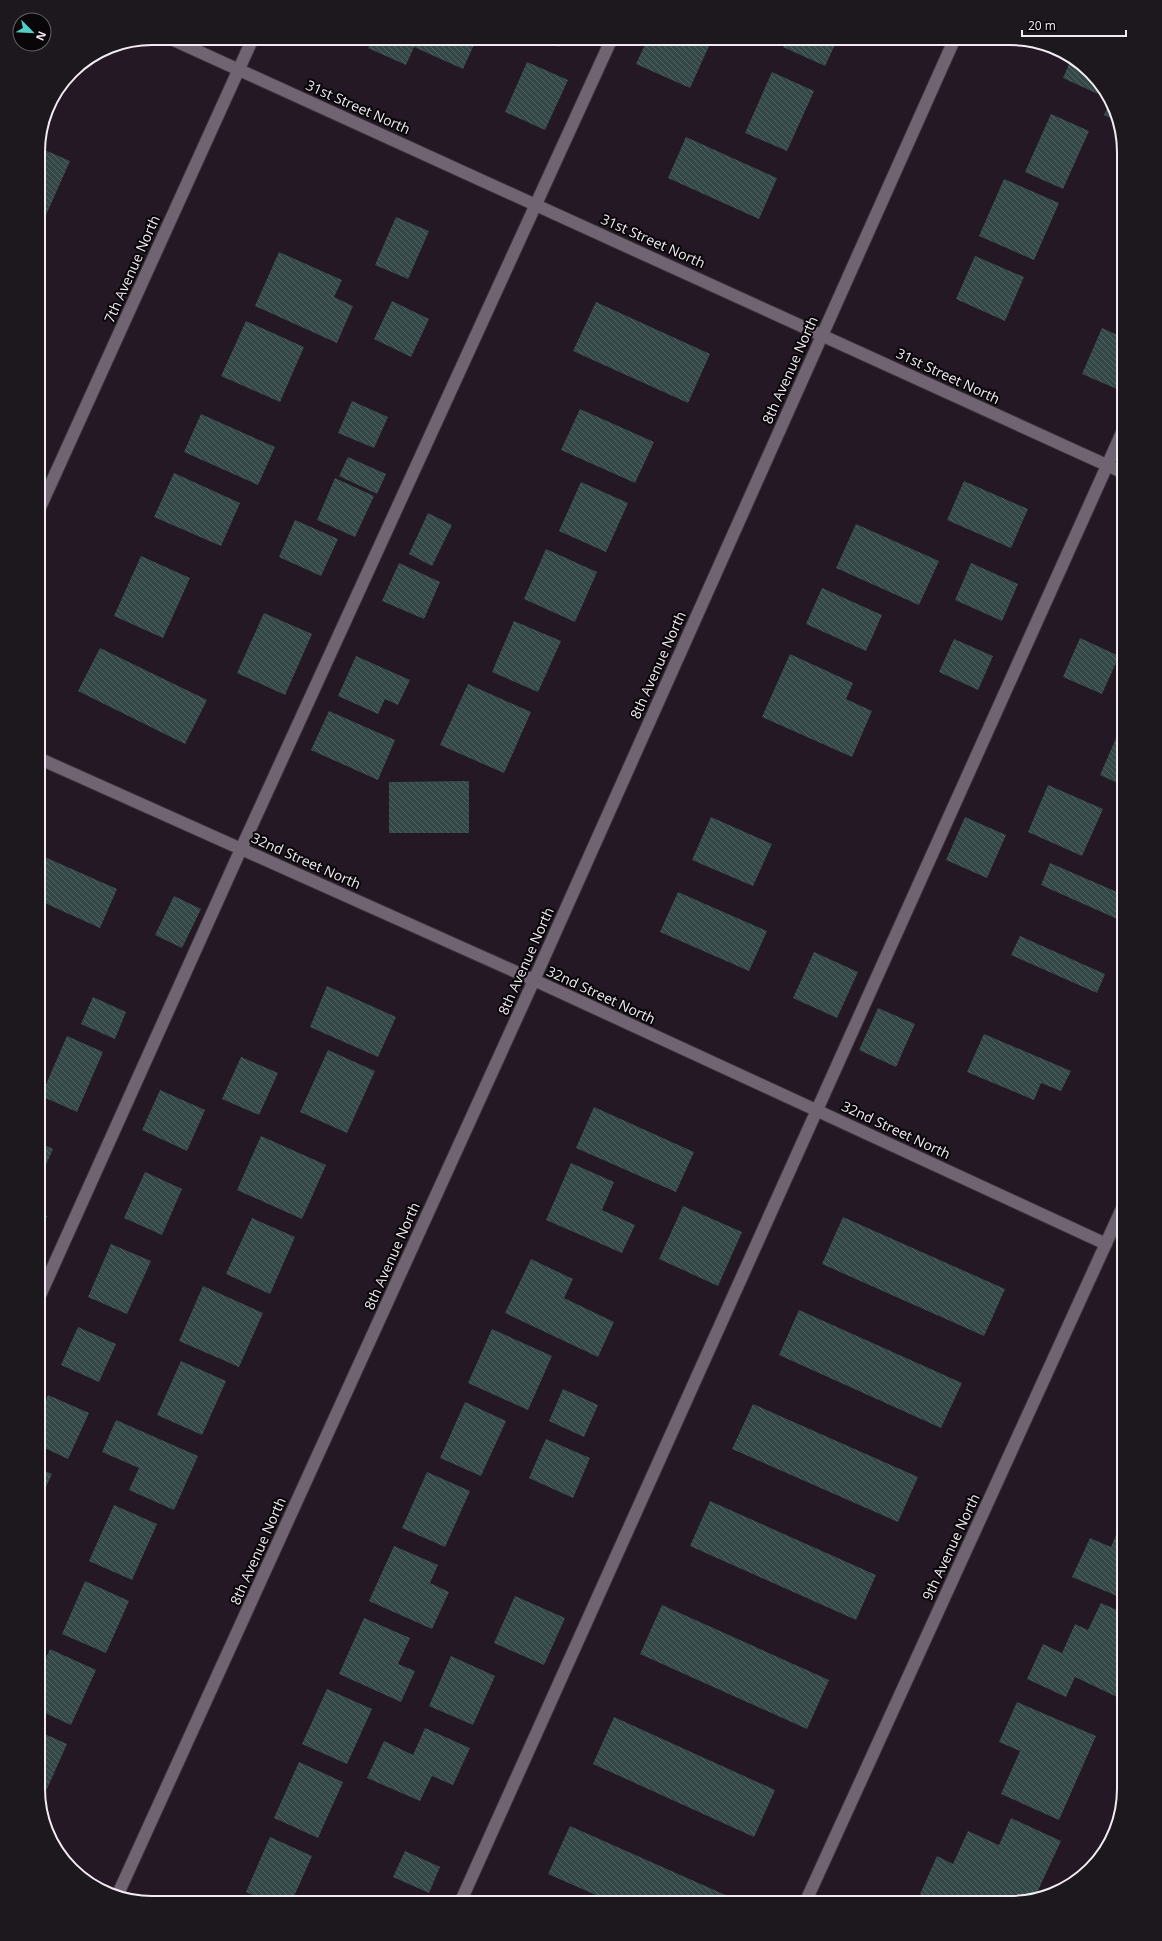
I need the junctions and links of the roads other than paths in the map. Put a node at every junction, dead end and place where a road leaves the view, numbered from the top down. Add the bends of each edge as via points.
1 (184, 45) edge
2 (250, 45) edge
3 (609, 45) edge
4 (952, 45) edge
5 (239, 70) junction
6 (537, 205) junction
7 (822, 334) junction
8 (1117, 443) edge
9 (1107, 465) junction
10 (1117, 470) edge
11 (45, 497) edge
12 (45, 761) edge
13 (241, 849) junction
14 (534, 980) junction
15 (818, 1110) junction
16 (1117, 1220) edge
17 (1106, 1244) junction
18 (45, 1284) edge
19 (120, 1890) edge
20 (463, 1896) edge
21 (808, 1896) edge

1 - 5 street, 31st Street North
2 - 5 street, 7th Avenue North
3 - 6 street
4 - 7 street, 8th Avenue North
5 - 6 street, 31st Street North
5 - 11 street, 7th Avenue North
6 - 7 street, 31st Street North
6 - 13 street
7 - 9 street, 31st Street North
7 - 14 street, 8th Avenue North
8 - 9 street
9 - 10 street, 31st Street North
9 - 15 street
12 - 13 street, 32nd Street North
13 - 14 street, 32nd Street North
13 - 18 street
14 - 15 street, 32nd Street North
14 - 19 street, 8th Avenue North
15 - 17 street, 32nd Street North
15 - 20 street
16 - 17 street, 9th Avenue North
17 - 21 street, 9th Avenue North

